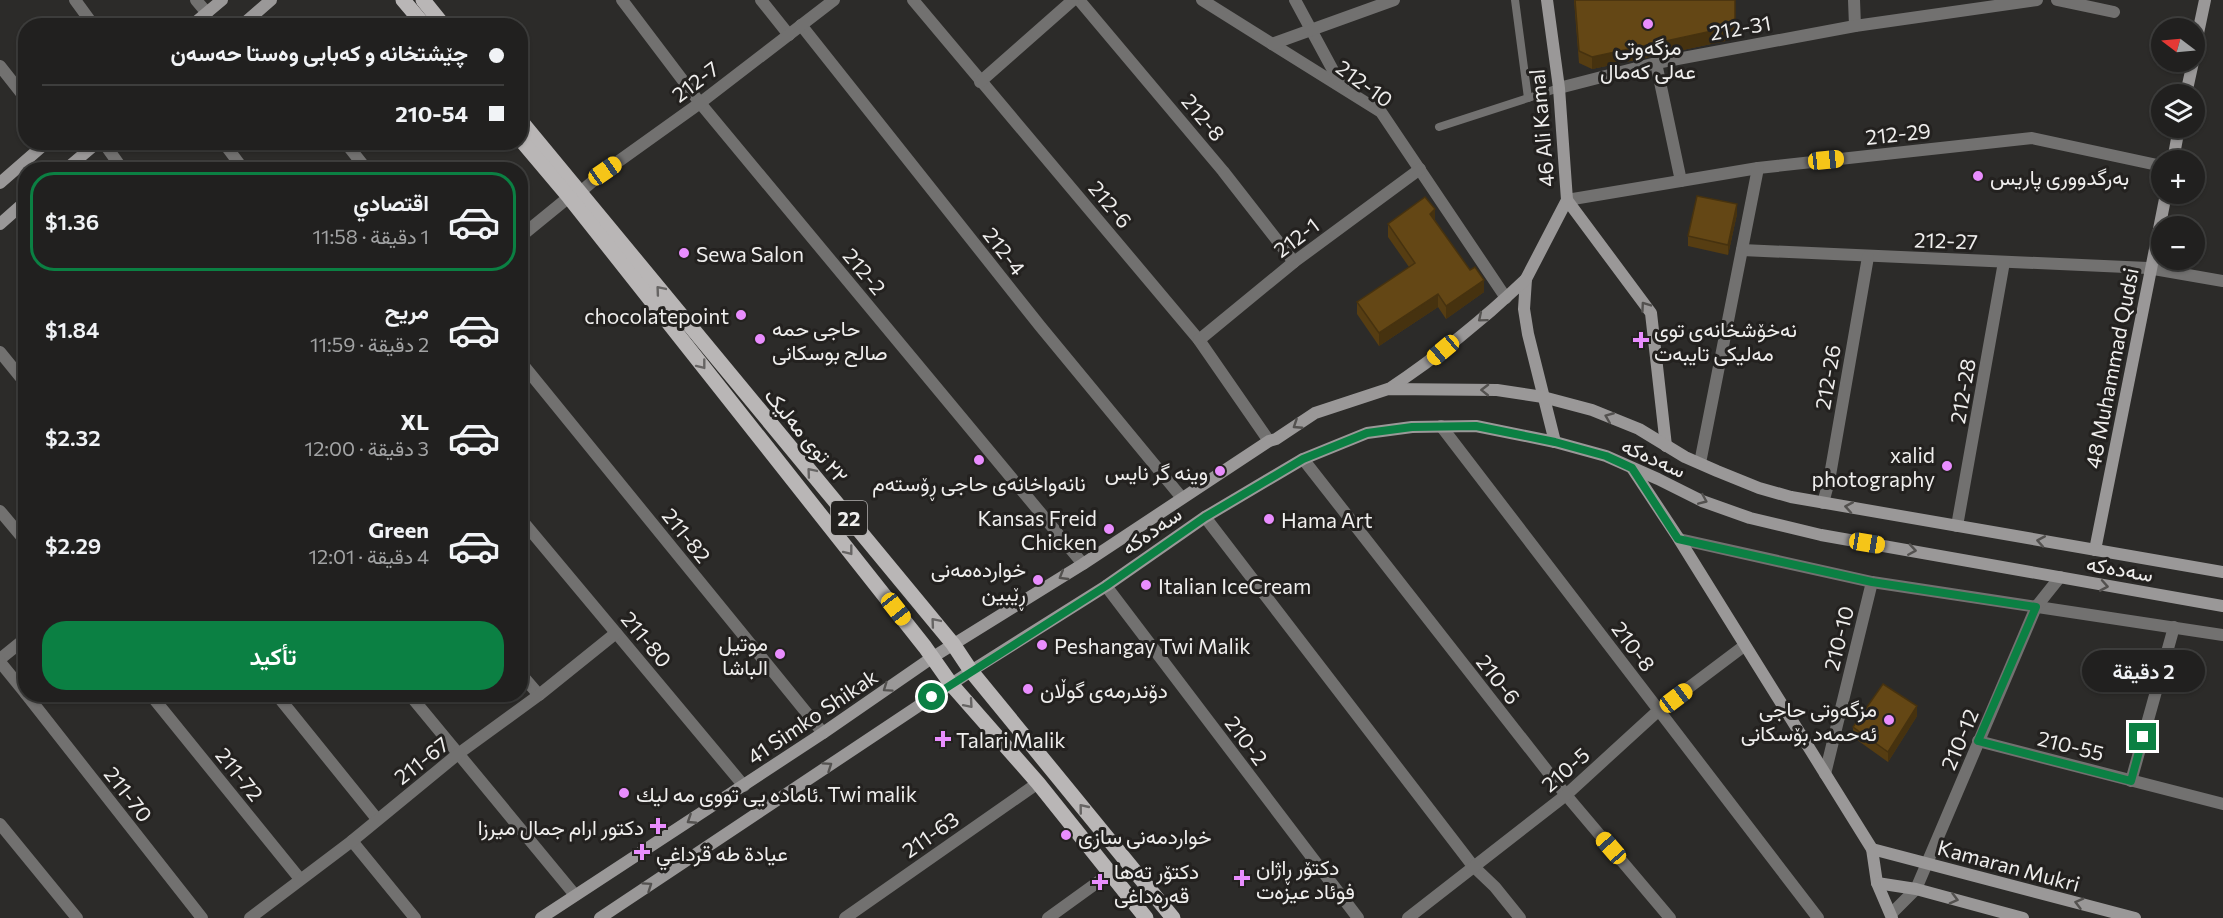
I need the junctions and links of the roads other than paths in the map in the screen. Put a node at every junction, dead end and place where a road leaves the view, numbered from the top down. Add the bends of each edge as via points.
1 (75, 0) edge
2 (196, 0) edge
3 (222, 0) edge
4 (271, 0) edge
5 (403, 0) edge
6 (423, 0) edge
7 (622, 0) edge
8 (761, 0) edge
9 (834, 0) edge
10 (913, 0) edge
11 (1073, 0) edge
12 (1079, 0) edge
13 (1202, 0) edge
14 (1295, 0) edge
15 (1394, 0) edge
16 (1515, 0) edge
17 (1547, 0) edge
18 (1854, 0) edge
19 (2037, 0) edge
20 (2057, 0) edge
21 (2205, 0) edge
22 (2114, 12) dead end
23 (207, 13) junction
24 (88, 18) edge
25 (201, 18) edge
26 (253, 18) edge
27 (418, 18) edge
28 (438, 18) edge
29 (2201, 18) edge
30 (801, 25) junction
31 (1855, 26) junction
32 (1310, 30) junction
33 (789, 35) junction
34 (1272, 44) junction
35 (1656, 63) junction
36 (0, 66) edge
37 (980, 81) junction
38 (1342, 88) junction
39 (1559, 88) junction
40 (18, 89) edge
41 (1528, 98) junction
42 (700, 103) junction
43 (1439, 127) dead end
44 (528, 131) edge
45 (528, 147) edge
46 (38, 150) edge
47 (89, 150) edge
48 (351, 150) edge
49 (24, 162) edge
50 (74, 162) edge
51 (361, 162) edge
52 (2151, 164) edge
53 (18, 167) edge
54 (1758, 168) junction
55 (1420, 169) junction
56 (1681, 181) junction
57 (0, 183) edge
58 (574, 195) junction
59 (1567, 200) junction
60 (2164, 204) edge
61 (18, 210) edge
62 (0, 224) edge
63 (528, 231) edge
64 (1742, 250) junction
65 (1868, 257) junction
66 (1294, 262) junction
67 (2004, 262) junction
68 (2150, 268) junction
69 (1526, 279) junction
70 (2223, 281) edge
71 (1506, 298) junction
72 (1199, 340) junction
73 (0, 352) edge
74 (528, 371) edge
75 (18, 374) edge
76 (1388, 389) junction
77 (1543, 397) junction
78 (1441, 426) junction
79 (1269, 441) junction
80 (1555, 442) junction
81 (1666, 446) junction
82 (1303, 459) junction
83 (1700, 463) junction
84 (1632, 468) junction
85 (1182, 498) junction
86 (1823, 503) junction
87 (0, 510) edge
88 (1205, 517) junction
89 (1958, 526) junction
90 (528, 528) edge
91 (18, 532) edge
92 (1678, 539) junction
93 (2095, 550) junction
94 (1083, 564) junction
95 (2223, 572) edge
96 (2060, 577) junction
97 (1872, 582) junction
98 (1106, 586) junction
99 (2223, 606) edge
100 (2036, 607) junction
101 (2174, 627) junction
102 (616, 633) junction
103 (2223, 635) edge
104 (953, 644) junction
105 (1744, 645) junction
106 (18, 646) edge
107 (933, 657) junction
108 (0, 661) edge
109 (971, 671) junction
110 (528, 682) edge
111 (18, 684) edge
112 (951, 684) junction
113 (539, 695) junction
114 (32, 702) edge
115 (156, 702) edge
116 (282, 702) edge
117 (416, 702) edge
118 (1659, 710) junction
119 (823, 733) junction
120 (1978, 741) junction
121 (458, 754) junction
122 (1825, 774) junction
123 (2131, 781) junction
124 (1038, 783) junction
125 (744, 786) junction
126 (1566, 795) junction
127 (2223, 804) edge
128 (377, 819) junction
129 (0, 824) edge
130 (352, 841) junction
131 (1872, 849) junction
132 (1928, 864) junction
133 (1473, 866) junction
134 (1109, 874) junction
135 (300, 879) junction
136 (1877, 884) junction
137 (1916, 889) junction
138 (575, 895) junction
139 (411, 914) edge
140 (1892, 916) edge
141 (77, 918) edge
142 (202, 918) edge
143 (250, 918) edge
144 (397, 918) edge
145 (541, 918) edge
146 (600, 918) edge
147 (845, 918) edge
148 (1048, 918) edge
149 (1146, 918) edge
150 (1173, 918) edge
151 (1358, 918) edge
152 (1408, 918) edge
153 (1520, 918) edge
154 (1670, 918) edge
155 (1818, 918) edge
156 (2022, 918) edge
157 (2135, 918) edge

1 - 24 street
2 - 23 street
3 - 23 main road
4 - 26 main road
5 - 27 main road
6 - 28 main road
7 - 42 street, 212-2
8 - 33 street
9 - 30 street, 212-7
10 - 37 street, 212-6
11 - 37 street
12 - 66 street, 212-8
13 - 34 street, 212-10
14 - 32 street
15 - 32 street
16 - 41 lane
17 - 39 main road, 46 Ali Kamal
18 - 31 street
19 - 31 street, 212-31
20 - 22 street
21 - 29 main road
23 - 25 main road
30 - 33 street, 212-7
30 - 85 street, 212-4
31 - 35 street, 212-31
32 - 34 street
32 - 38 street
33 - 42 street, 212-7
34 - 38 street, 212-10
35 - 39 street, 212-31
35 - 56 street
36 - 40 street
37 - 72 street, 212-6
38 - 55 street, 212-10 via 1381,112
39 - 41 lane
39 - 59 main road, 46 Ali Kamal
41 - 43 lane
42 - 58 street, 212-7
42 - 94 street, 212-2
44 - 58 main road, ٢٢ توی مەلیک / 22
45 - 58 main road, ٢٢ توی مەلیک / 22
46 - 49 main road
47 - 50 main road
48 - 51 street
52 - 54 street, 212-29 via 2032,138
53 - 57 main road
54 - 56 street, 212-29
54 - 64 street
55 - 66 street, 212-1
55 - 71 street, 212-10
56 - 59 street, 212-29
58 - 63 street, 212-7
104 -> 58 main road, ٢٢ توی مەلیک / 22
58 -> 107 main road, ٢٢ توی مەلیک / 22
59 - 69 main road, 46 Ali Kamal
81 -> 59 main road via 1651,313
60 - 68 main road, 48 Muhammad Qudsi
61 - 62 main road
64 - 65 street, 212-27
64 - 83 street
65 - 67 street, 212-27
65 - 86 street, 212-26
66 - 72 street, 212-1
67 - 68 street, 212-27
67 - 89 street, 212-28
68 - 70 street, 212-27
68 - 93 main road, 48 Muhammad Qudsi
69 - 71 main road, 46 Ali Kamal
69 - 77 main road, 46 Ali Kamal via 1524,309
71 -> 76 main road, 46 Ali Kamal via 1427,363
72 - 79 street, 212-6
73 - 75 street
74 - 119 street, 211-82
77 -> 76 main road, سەدەکە via 1497,390
76 -> 79 main road, 41 Simko Shikak via 1315,413
77 - 80 main road, 46 Ali Kamal
81 -> 77 main road, سەدەکە via 1639,429 1592,410
78 - 80 main road, سەدەکە via 1476,426
78 - 82 main road, سەدەکە via 1367,433
78 - 118 street, 210-8
79 - 85 main road, 41 Simko Shikak
80 - 84 main road, سەدەکە via 1606,456
81 - 83 main road, سەدەکە
82 - 88 main road, سەدەکە
82 - 126 street, 210-6
83 - 86 main road, سەدەکە via 1759,488
84 - 92 main road
84 -> 96 main road, سەدەکە via 1702,501 1750,518 1821,535
85 - 94 main road, 41 Simko Shikak
89 -> 86 main road, سەدەکە
87 - 91 street
88 - 98 main road, سەدەکە
88 - 133 street
93 -> 89 main road, سەدەکە
90 - 102 street, 211-80
92 - 97 street
92 - 105 main road
93 - 95 main road, سەدەکە
94 -> 104 main road, 41 Simko Shikak
96 -> 99 main road, سەدەکە
96 - 100 street, 210-12
97 - 100 street
97 - 122 street, 210-10
98 - 109 main road, سەدەکە
98 - 151 street, 210-2
100 - 101 street
100 - 120 street, 210-12
101 - 103 street
101 - 123 street
102 - 113 street, 211-67
102 - 125 street, 211-80
104 - 107 main road, 41 Simko Shikak
104 - 109 main road, ٢٢ توی مەلیک / 22
105 - 118 street, 210-5
105 - 122 main road
106 - 108 street
107 - 112 main road, ٢٢ توی مەلیک / 22
107 -> 119 main road, 41 Simko Shikak
108 - 111 street, 211-70
109 - 112 main road, سەدەکە
150 -> 109 main road, ٢٢ توی مەلیک / 22
110 - 113 street
112 -> 124 main road, ٢٢ توی مەلیک / 22
146 -> 112 main road
113 - 121 street, 211-67
114 - 142 street, 211-70
115 - 135 street, 211-72
116 - 128 street
117 - 121 street
118 - 126 street, 210-5
118 - 155 street, 210-8
119 - 125 main road, 41 Simko Shikak
120 - 123 street, 210-55
120 - 132 street, 210-12
121 - 128 street, 211-67
121 - 138 street
122 - 131 main road
123 - 127 street, 210-55
124 - 134 main road, ٢٢ توی مەلیک / 22
124 - 147 street, 211-63
125 -> 138 main road, 41 Simko Shikak
126 - 133 street, 210-5
126 - 154 street, 210-6
128 - 130 street, 211-67
129 - 141 street
130 - 135 street, 211-67
130 - 139 street
131 - 132 main road, Kamaran Mukri
131 - 136 main road
132 - 137 street, 210-12
157 -> 132 main road, Kamaran Mukri
133 - 152 street, 210-5
133 - 153 street
134 - 148 street
134 - 149 main road, ٢٢ توی مەلیک / 22
135 - 143 street, 211-67
136 - 137 main road
136 - 140 main road
137 - 140 street, 210-12
137 -> 156 main road
138 - 145 main road, 41 Simko Shikak
139 - 144 street

